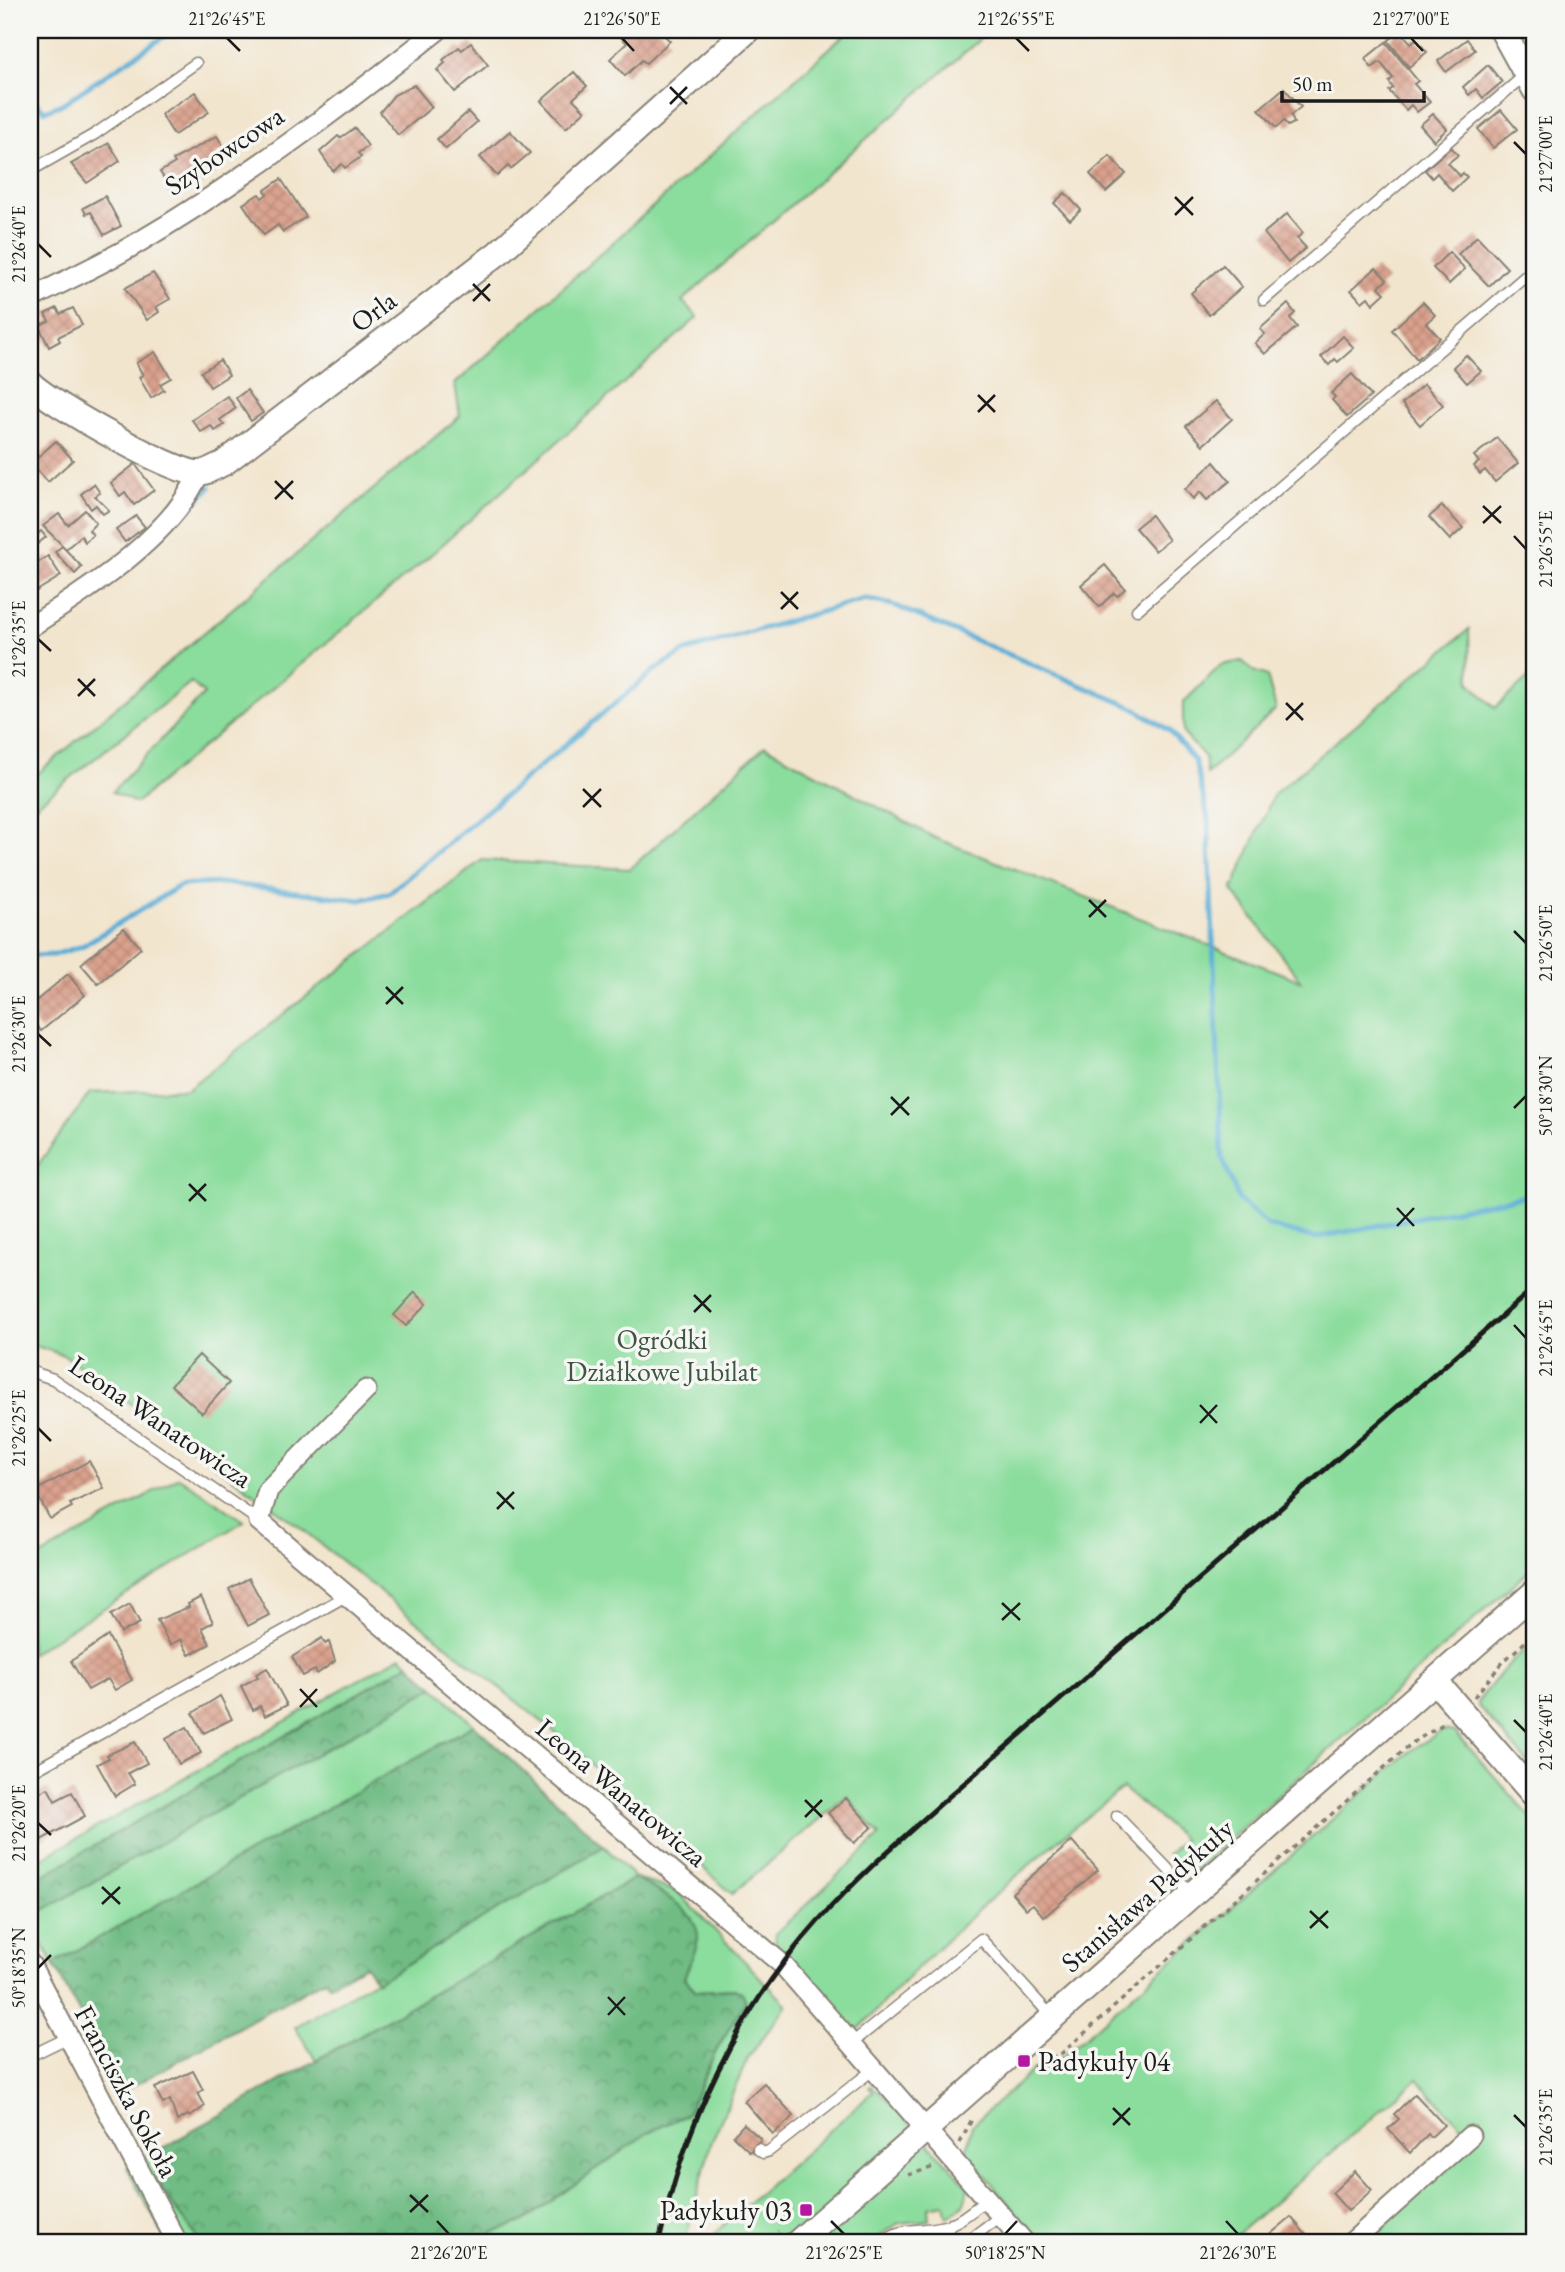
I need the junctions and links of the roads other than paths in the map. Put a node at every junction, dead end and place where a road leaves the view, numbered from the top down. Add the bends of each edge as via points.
1 (438, 30) edge
2 (748, 30) edge
3 (1502, 30) edge
4 (196, 63) dead end
5 (1530, 82) edge
6 (30, 171) edge
7 (1535, 268) edge
8 (30, 299) edge
9 (1264, 300) dead end
10 (30, 383) edge
11 (199, 473) junction
12 (1138, 610) dead end
13 (30, 627) edge
14 (30, 1371) edge
15 (366, 1390) dead end
16 (258, 1521) junction
17 (1535, 1592) edge
18 (346, 1596) junction
19 (1435, 1681) junction
20 (30, 1773) edge
21 (1535, 1796) edge
22 (1117, 1816) dead end
23 (1192, 1895) junction
24 (30, 1965) edge
25 (1052, 2018) junction
26 (66, 2038) junction
27 (852, 2043) junction
28 (30, 2056) edge
29 (874, 2069) junction
30 (926, 2130) junction
31 (1470, 2136) dead end
32 (758, 2149) dead end
33 (987, 2198) junction
34 (1002, 2215) junction
35 (951, 2223) junction
36 (177, 2242) edge
37 (798, 2242) edge
38 (882, 2242) edge
39 (940, 2242) edge
40 (966, 2242) edge
41 (1024, 2242) edge
42 (1352, 2242) edge

1 - 8 street, Szybowcowa via 342,106 241,176 133,245
2 - 11 street, Orla via 498,253 224,463
3 - 5 street
4 - 6 lane via 95,134
5 - 9 lane
7 - 12 lane
10 - 11 street via 70,414 179,468
11 - 13 street via 192,490 152,536 76,598
14 - 16 lane, Leona Wanatowicza via 53,1379
15 - 16 street, Leona Wanatowicza via 268,1490
16 - 18 street, Leona Wanatowicza
17 - 19 street, Stanisława Padykuły
18 - 20 lane
18 - 27 street, Leona Wanatowicza via 783,1965
19 - 21 street
19 - 23 street, Stanisława Padykuły
22 - 23 lane
23 - 25 street, Stanisława Padykuły
24 - 26 street, Franciszka Sokoła
25 - 27 lane via 981,1939
25 - 30 street, Stanisława Padykuły
26 - 28 lane
26 - 36 street, Franciszka Sokoła
27 - 29 street, Leona Wanatowicza
29 - 30 street, Leona Wanatowicza
29 - 32 lane via 769,2151
30 - 33 street, Leona Wanatowicza
30 - 37 street, Stanisława Padykuły
31 - 42 street
33 - 34 street, Leona Wanatowicza
33 - 35 lane
34 - 40 lane
34 - 41 street, Leona Wanatowicza
35 - 38 lane via 892,2233
35 - 39 lane

